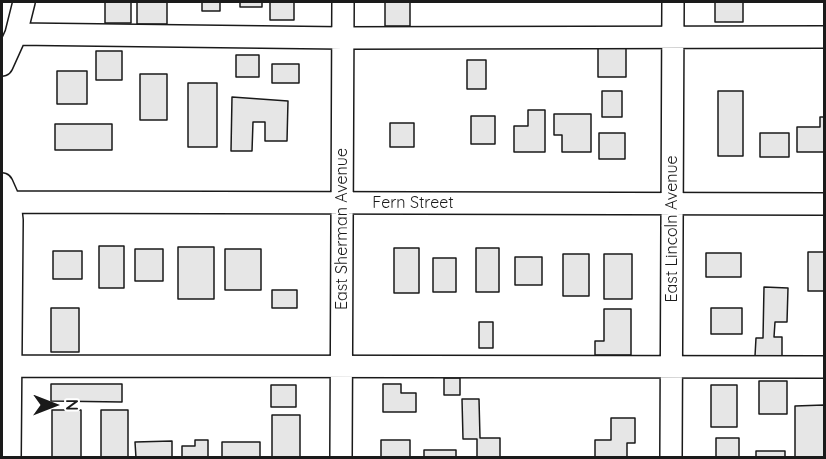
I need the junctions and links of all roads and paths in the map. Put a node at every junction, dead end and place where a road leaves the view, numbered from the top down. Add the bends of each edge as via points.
1 (24, 2) edge
2 (343, 2) edge
3 (673, 2) edge
4 (16, 34) junction
5 (673, 37) junction
6 (825, 37) edge
7 (342, 38) junction
8 (2, 65) edge
9 (4, 197) edge
10 (342, 203) junction
11 (672, 204) junction
12 (825, 204) edge
13 (6, 366) edge
14 (341, 366) junction
15 (825, 367) edge
16 (672, 368) junction
17 (10, 458) edge
18 (341, 458) edge
19 (671, 458) edge

1 - 4 street
2 - 7 street, East Sherman Avenue
3 - 5 street, East Lincoln Avenue
4 - 7 street
4 - 8 street
5 - 6 street
5 - 7 street
5 - 11 street, East Lincoln Avenue
7 - 10 street, East Sherman Avenue
9 - 10 street, Fern Street
9 - 13 street via 12,220
10 - 11 street, Fern Street
10 - 14 street, East Sherman Avenue
11 - 12 street, Fern Street
11 - 16 street, East Lincoln Avenue
13 - 14 street
13 - 17 street
14 - 16 street
14 - 18 street, East Sherman Avenue
15 - 16 street
16 - 19 street, East Lincoln Avenue

